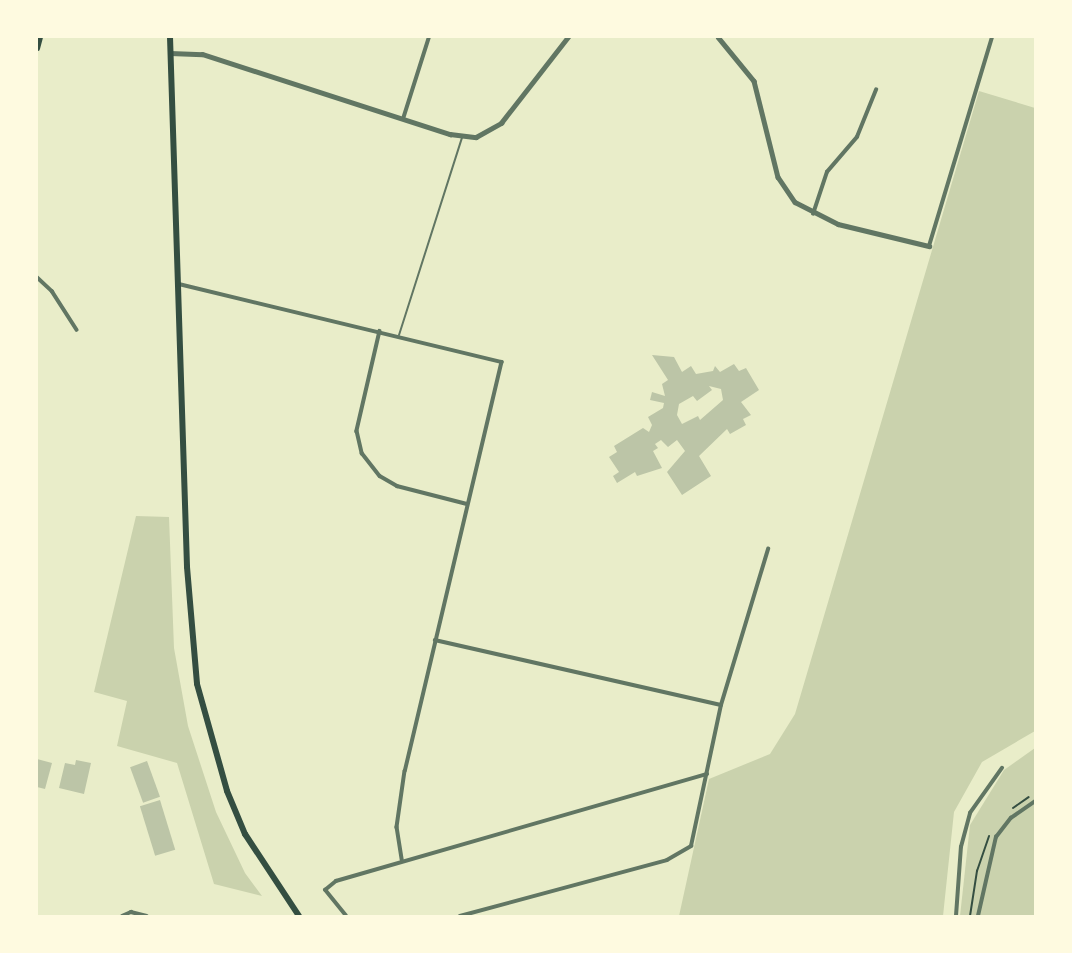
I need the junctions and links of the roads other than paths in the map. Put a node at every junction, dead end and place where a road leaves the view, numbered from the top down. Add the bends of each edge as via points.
1 (40, 37) edge
2 (170, 37) edge
3 (429, 37) edge
4 (568, 37) edge
5 (718, 37) edge
6 (992, 37) edge
7 (37, 48) edge
8 (170, 53) junction
9 (876, 90) dead end
10 (404, 119) junction
11 (462, 137) junction
12 (813, 214) junction
13 (929, 246) joint
14 (37, 277) edge
15 (179, 284) junction
16 (77, 330) dead end
17 (380, 331) junction
18 (399, 336) junction
19 (467, 504) junction
20 (768, 549) dead end
21 (435, 640) junction
22 (721, 705) junction
23 (1002, 768) dead end
24 (708, 774) junction
25 (1035, 802) edge
26 (402, 860) junction
27 (122, 916) edge
28 (147, 916) edge
29 (299, 916) edge
30 (346, 916) edge
31 (460, 916) edge
32 (956, 916) edge
33 (978, 916) edge

1 - 7 main road
2 - 8 main road
3 - 10 street
4 - 11 street via 494,130
5 - 12 street via 754,80 782,186
6 - 13 street
8 - 10 street via 202,54
8 - 15 main road
9 - 12 street via 857,137 827,172
10 - 11 street
11 - 18 lane
12 - 13 street
14 - 16 street
15 - 17 street
15 - 29 main road via 187,575 197,684 227,791 246,834
17 - 18 street
17 - 19 street via 357,431 362,453 380,476 397,486
18 - 19 street via 502,362
19 - 21 street
20 - 22 street
21 - 22 street
21 - 26 street via 399,806
22 - 24 street
23 - 32 street via 970,813 961,848
24 - 26 street
24 - 31 street via 691,846 658,862
25 - 33 street via 1011,818 996,837
26 - 30 street via 336,881 325,890
27 - 28 street via 131,912

